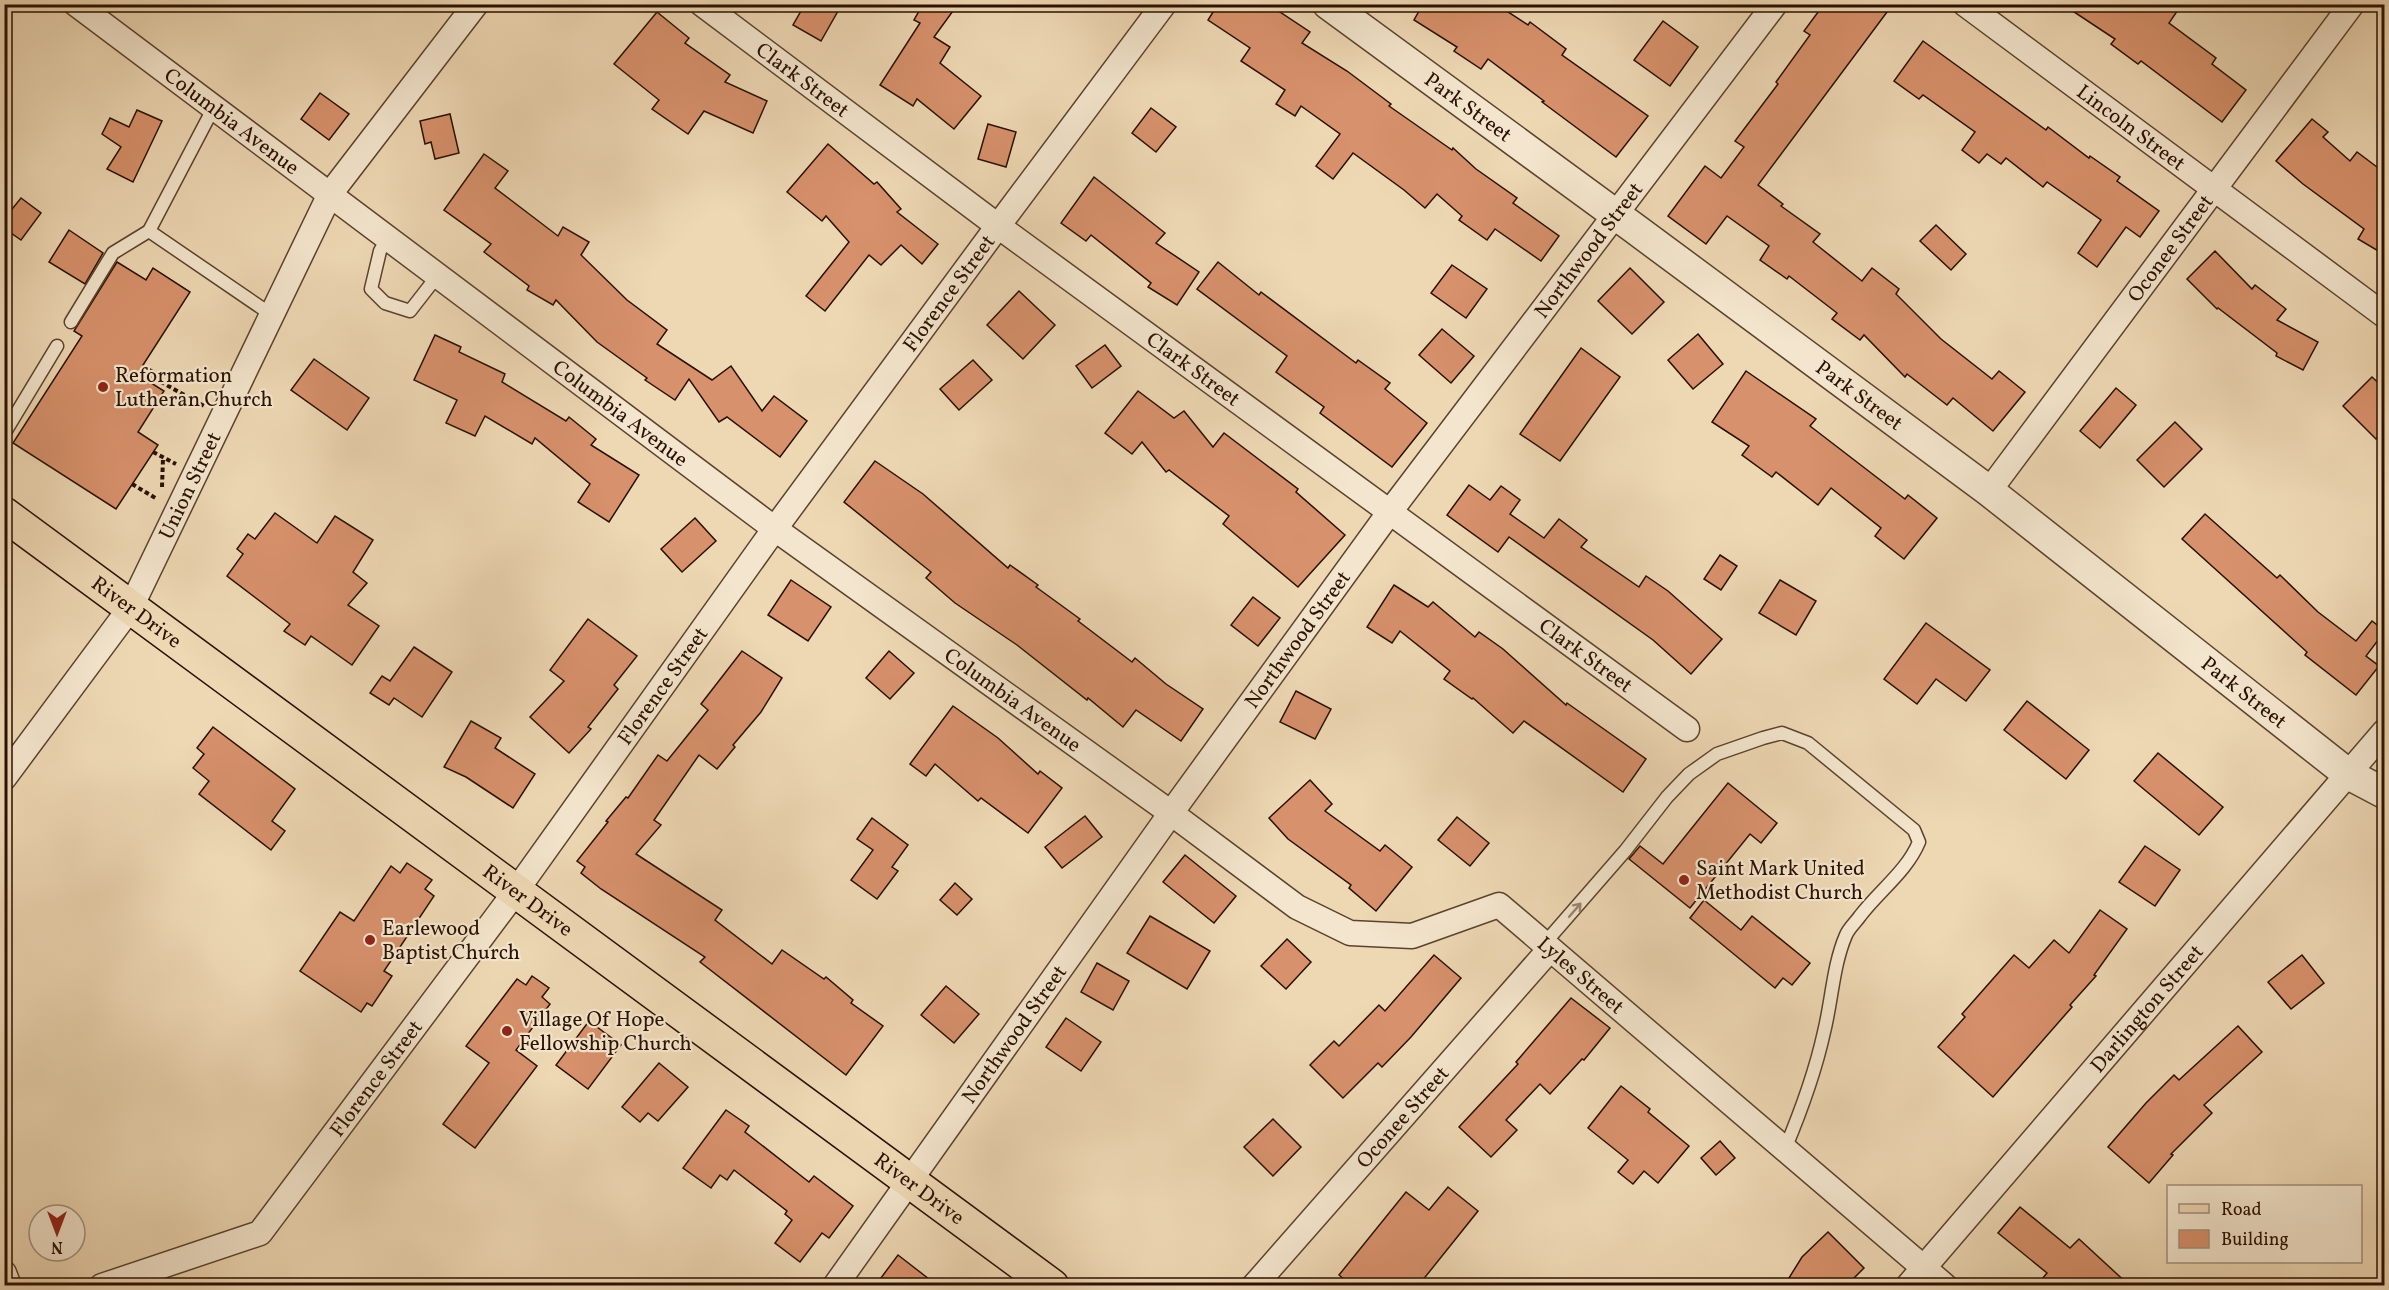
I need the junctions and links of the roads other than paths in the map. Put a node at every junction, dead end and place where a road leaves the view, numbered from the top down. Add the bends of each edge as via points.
1 (76, 4) edge
2 (476, 4) edge
3 (702, 4) edge
4 (1164, 4) edge
5 (1328, 4) edge
6 (1775, 4) edge
7 (1965, 4) edge
8 (2352, 4) edge
9 (214, 107) junction
10 (2214, 189) junction
11 (330, 194) junction
12 (1617, 215) junction
13 (998, 226) junction
14 (149, 231) junction
15 (388, 237) junction
16 (438, 275) junction
17 (272, 315) junction
18 (2385, 315) edge
19 (71, 322) dead end
20 (57, 346) dead end
21 (4, 434) edge
22 (1989, 490) junction
23 (1389, 513) junction
24 (4, 514) edge
25 (775, 529) junction
26 (131, 608) junction
27 (1687, 729) dead end
28 (2385, 732) edge
29 (2348, 774) junction
30 (4, 778) edge
31 (2385, 793) edge
32 (1171, 813) junction
33 (516, 891) junction
34 (1547, 946) junction
35 (1785, 1149) junction
36 (910, 1181) junction
37 (4, 1273) edge
38 (1915, 1276) edge
39 (9, 1286) edge
40 (102, 1286) edge
41 (835, 1286) edge
42 (1052, 1286) edge
43 (1254, 1286) edge
44 (1944, 1286) edge

1 - 9 street, Columbia Avenue
2 - 11 street, Union Street
3 - 13 street, Clark Street
4 - 13 street, Florence Street
5 - 12 street, Park Street
6 - 12 street, Northwood Street
7 - 10 street, Lincoln Street
8 - 10 street, Oconee Street
9 - 11 street, Columbia Avenue
9 - 14 lane
10 - 18 street, Lincoln Street
10 - 22 street, Oconee Street
11 - 15 street, Columbia Avenue
11 - 17 street, Union Street
12 - 22 street, Park Street
12 - 23 street, Northwood Street
13 - 23 street, Clark Street
13 - 25 street, Florence Street
14 - 17 lane
14 - 19 lane via 113,253
15 - 16 street, Columbia Avenue
15 - 16 lane via 380,251 371,289 386,303 410,311
16 - 25 street, Columbia Avenue
17 - 26 street, Union Street
20 - 21 lane
22 - 29 street, Park Street
23 - 27 street, Clark Street
23 - 32 street, Northwood Street
24 - 26 main road, River Drive
25 - 32 street, Columbia Avenue
25 - 33 street, Florence Street
26 - 30 street, Union Street
26 - 33 main road, River Drive
28 - 29 street, Darlington Street
29 - 31 street, Park Street
29 - 38 street, Darlington Street
32 - 34 street, Lyles Street via 1297,907 1350,933 1412,936 1499,905
32 - 36 street, Northwood Street
33 - 36 main road, River Drive
33 - 40 street, Florence Street via 260,1233
34 - 35 street, Lyles Street
34 -> 35 lane via 1689,774 1717,754 1782,733 1808,743 1914,830 1919,842 1906,866 1847,933 1825,1031 1804,1103
34 - 43 street, Oconee Street
35 - 38 street, Lyles Street
36 - 41 street, Northwood Street
36 - 42 main road, River Drive
37 - 39 street
38 - 44 street, Lyles Street

